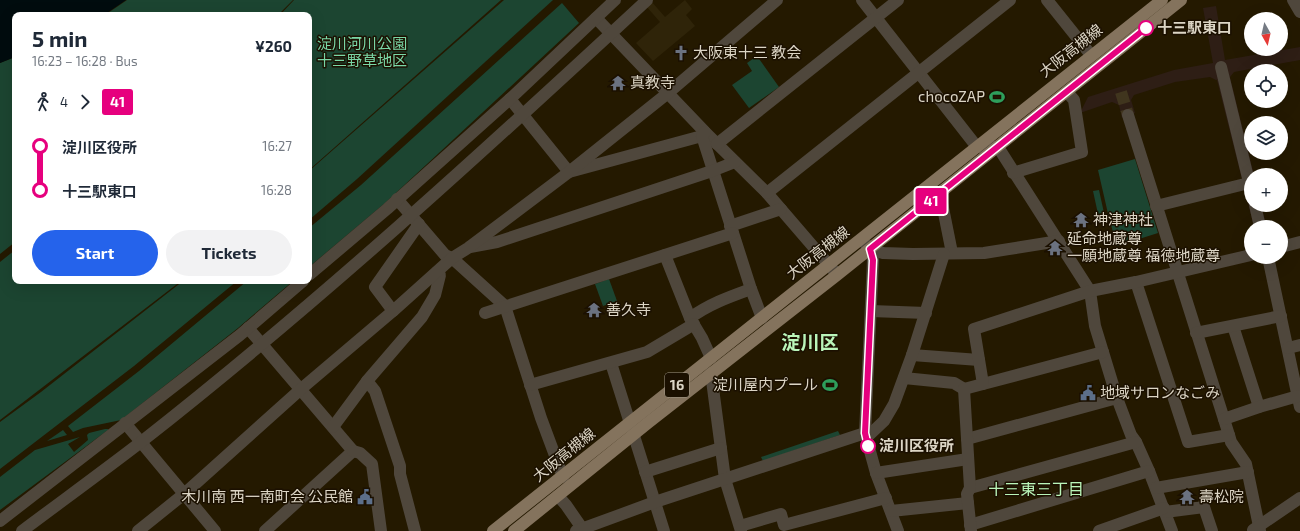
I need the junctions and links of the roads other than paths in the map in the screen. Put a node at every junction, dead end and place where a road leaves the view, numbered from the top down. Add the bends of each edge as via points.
1 (615, 0) edge
2 (647, 0) edge
3 (777, 0) edge
4 (862, 0) edge
5 (898, 0) edge
6 (1010, 0) edge
7 (1047, 0) edge
8 (1162, 0) edge
9 (1181, 0) edge
10 (1293, 0) edge
11 (1300, 12) edge
12 (596, 18) junction
13 (876, 18) junction
14 (612, 33) junction
15 (1091, 55) junction
16 (1221, 67) dead end
17 (919, 72) junction
18 (668, 93) junction
19 (1070, 96) junction
20 (510, 99) junction
21 (523, 114) junction
22 (1128, 115) tunnel mouth
23 (703, 134) junction
24 (717, 144) junction
25 (977, 146) junction
26 (998, 147) junction
27 (735, 162) junction
28 (1245, 168) edge
29 (712, 171) junction
30 (569, 172) junction
31 (1013, 172) junction
32 (1244, 188) edge
33 (766, 193) junction
34 (940, 193) junction
35 (398, 199) junction
36 (1156, 206) junction
37 (780, 209) junction
38 (415, 220) junction
39 (732, 230) junction
40 (862, 239) junction
41 (1059, 241) junction
42 (1300, 242) edge
43 (1288, 245) edge
44 (468, 248) junction
45 (870, 249) junction
46 (948, 253) junction
47 (665, 255) junction
48 (1244, 257) edge
49 (452, 258) junction
50 (1270, 264) edge
51 (829, 265) junction
52 (437, 272) junction
53 (312, 273) edge
54 (1177, 273) junction
55 (837, 275) junction
56 (1136, 282) junction
57 (299, 284) edge
58 (751, 289) junction
59 (1090, 292) junction
60 (505, 306) junction
61 (871, 310) junction
62 (393, 312) junction
63 (485, 313) dead end
64 (926, 313) junction
65 (1281, 316) junction
66 (762, 318) junction
67 (692, 321) junction
68 (1232, 326) junction
69 (248, 328) junction
70 (1196, 333) junction
71 (262, 343) junction
72 (1300, 345) edge
73 (1288, 348) junction
74 (1103, 352) junction
75 (912, 355) junction
76 (711, 358) junction
77 (979, 360) junction
78 (611, 363) junction
79 (711, 373) junction
80 (904, 378) junction
81 (367, 381) junction
82 (984, 384) junction
83 (530, 385) junction
84 (301, 389) junction
85 (964, 389) junction
86 (1117, 398) junction
87 (1299, 401) edge
88 (1259, 406) junction
89 (1224, 419) junction
90 (126, 423) junction
91 (630, 423) junction
92 (333, 427) junction
93 (633, 435) junction
94 (866, 435) junction
95 (1229, 436) junction
96 (967, 439) junction
97 (141, 441) junction
98 (1136, 442) junction
99 (720, 448) junction
100 (353, 451) junction
101 (968, 459) junction
102 (1149, 471) junction
103 (645, 472) junction
104 (1248, 472) junction
105 (876, 473) junction
106 (563, 477) junction
107 (724, 479) junction
108 (970, 488) junction
109 (1156, 488) junction
110 (184, 494) junction
111 (558, 496) junction
112 (886, 498) junction
113 (1300, 498) edge
114 (655, 502) junction
115 (968, 502) junction
116 (1165, 510) junction
117 (891, 511) junction
118 (0, 521) edge
119 (1121, 527) edge
120 (740, 528) edge
121 (970, 528) edge
122 (1257, 529) edge
123 (272, 530) edge
124 (581, 530) edge
125 (22, 531) edge
126 (138, 531) edge
127 (215, 531) edge
128 (381, 531) edge
129 (415, 531) edge
130 (493, 531) edge
131 (514, 531) edge
132 (663, 531) edge
133 (898, 531) edge
134 (1099, 531) edge
135 (1172, 531) edge
136 (1212, 531) edge

1 - 12 street
2 - 14 street
3 - 18 street
4 - 13 street
5 - 13 street
6 - 17 street
7 - 15 street
8 - 15 main road, 大阪高槻線 / 16
9 - 19 main road, 大阪高槻線 / 16
10 - 11 street
12 - 14 street
12 - 20 street
13 - 17 street
13 - 24 street
14 - 18 street
14 - 21 street
15 - 25 main road, 大阪高槻線 / 16
16 - 28 street
17 - 25 street
17 - 33 street
18 - 23 street
18 - 30 street
19 - 26 main road, 大阪高槻線 / 16
19 - 31 street via 1082,152
20 - 21 street
20 - 35 street
21 - 30 street
21 - 38 street
22 - 36 street
23 - 24 street
23 - 29 street
23 - 30 street
24 - 27 street
25 - 26 street
25 - 40 main road, 大阪高槻線 / 16
26 - 31 street
26 - 34 main road, 大阪高槻線 / 16
27 - 29 street
27 - 33 street
29 - 39 street
29 - 44 street via 497,242
30 - 44 street
31 - 41 street
32 - 36 street
33 - 37 street
34 - 45 main road, 大阪高槻線 / 16
34 - 46 street
35 - 38 street
35 - 53 street
36 - 54 street
37 - 39 street
37 - 51 street
38 - 49 street via 445,255
38 - 62 street via 375,288
38 - 71 street
39 - 47 street
39 - 58 street
40 - 45 street
40 - 51 main road, 大阪高槻線 / 16
41 - 46 street via 994,252
41 - 59 street
42 - 43 street
44 - 49 street
45 - 46 street via 883,253
45 - 55 main road, 大阪高槻線 / 16
45 - 61 street via 873,260
46 - 64 street
47 - 60 street
47 - 67 street
48 - 54 street
49 - 52 street
49 - 60 street
50 - 65 street
51 - 55 street
51 - 66 main road, 大阪高槻線 / 16
52 - 62 street
52 - 81 street via 440,275 435,295 422,317
54 - 56 street
54 - 70 street
55 - 79 main road, 大阪高槻線 / 16
56 - 59 street
56 - 95 street via 1188,442
57 - 69 street
58 - 66 street
58 - 67 street via 718,300 701,310
59 - 74 street via 1095,326
59 - 77 street via 974,329
60 - 63 street
60 - 83 street
61 - 64 street
61 - 94 street
62 - 84 street
64 - 75 street
65 - 68 street
65 - 73 street
66 - 76 main road, 大阪高槻線 / 16
67 - 76 street
67 - 78 street via 647,352
68 - 70 street
68 - 88 street
69 - 71 street
69 - 90 street
70 - 89 street
71 - 84 street
71 - 97 street
72 - 73 street
73 - 87 street
74 - 82 street
74 - 86 street
75 - 77 street
75 - 80 street
76 - 91 main road, 大阪高槻線 / 16
77 - 82 street
78 - 83 street
78 - 91 street
79 - 93 main road, 大阪高槻線 / 16
79 - 99 street
80 - 85 street via 954,383
80 - 94 street via 888,416
81 - 92 street
81 - 129 street via 375,391 400,466
82 - 85 street
83 - 106 street
84 - 92 street
84 - 110 street
85 - 96 street
86 - 96 street
86 - 98 street
87 - 88 street
88 - 89 street
89 - 95 street
90 - 97 street
90 - 118 street
91 - 93 street
91 - 106 main road, 大阪高槻線 / 16
92 - 100 street
93 - 103 street
93 - 111 main road, 大阪高槻線 / 16
94 - 105 street
94 - 107 street
95 - 104 street
96 - 101 street
97 - 110 street
97 - 125 street
98 - 102 street
98 - 108 street
99 - 103 street
99 - 107 street
100 - 123 street
100 - 128 street via 360,453 372,464
101 - 105 street
101 - 108 street
102 - 109 street
102 - 121 street
103 - 114 street
104 - 109 street
104 - 122 street
105 - 112 street
106 - 130 main road, 大阪高槻線 / 16
107 - 114 street
107 - 120 street
108 - 115 street via 967,494
109 - 116 street
110 - 126 street
110 - 127 street
111 - 124 street
111 - 131 main road, 大阪高槻線 / 16
112 - 117 street
112 - 120 street via 784,525 781,514
113 - 122 street
114 - 124 street
114 - 132 street
115 - 117 street
115 - 121 street
116 - 119 street
116 - 135 street
116 - 136 street via 1204,507
117 - 133 street
119 - 134 street

